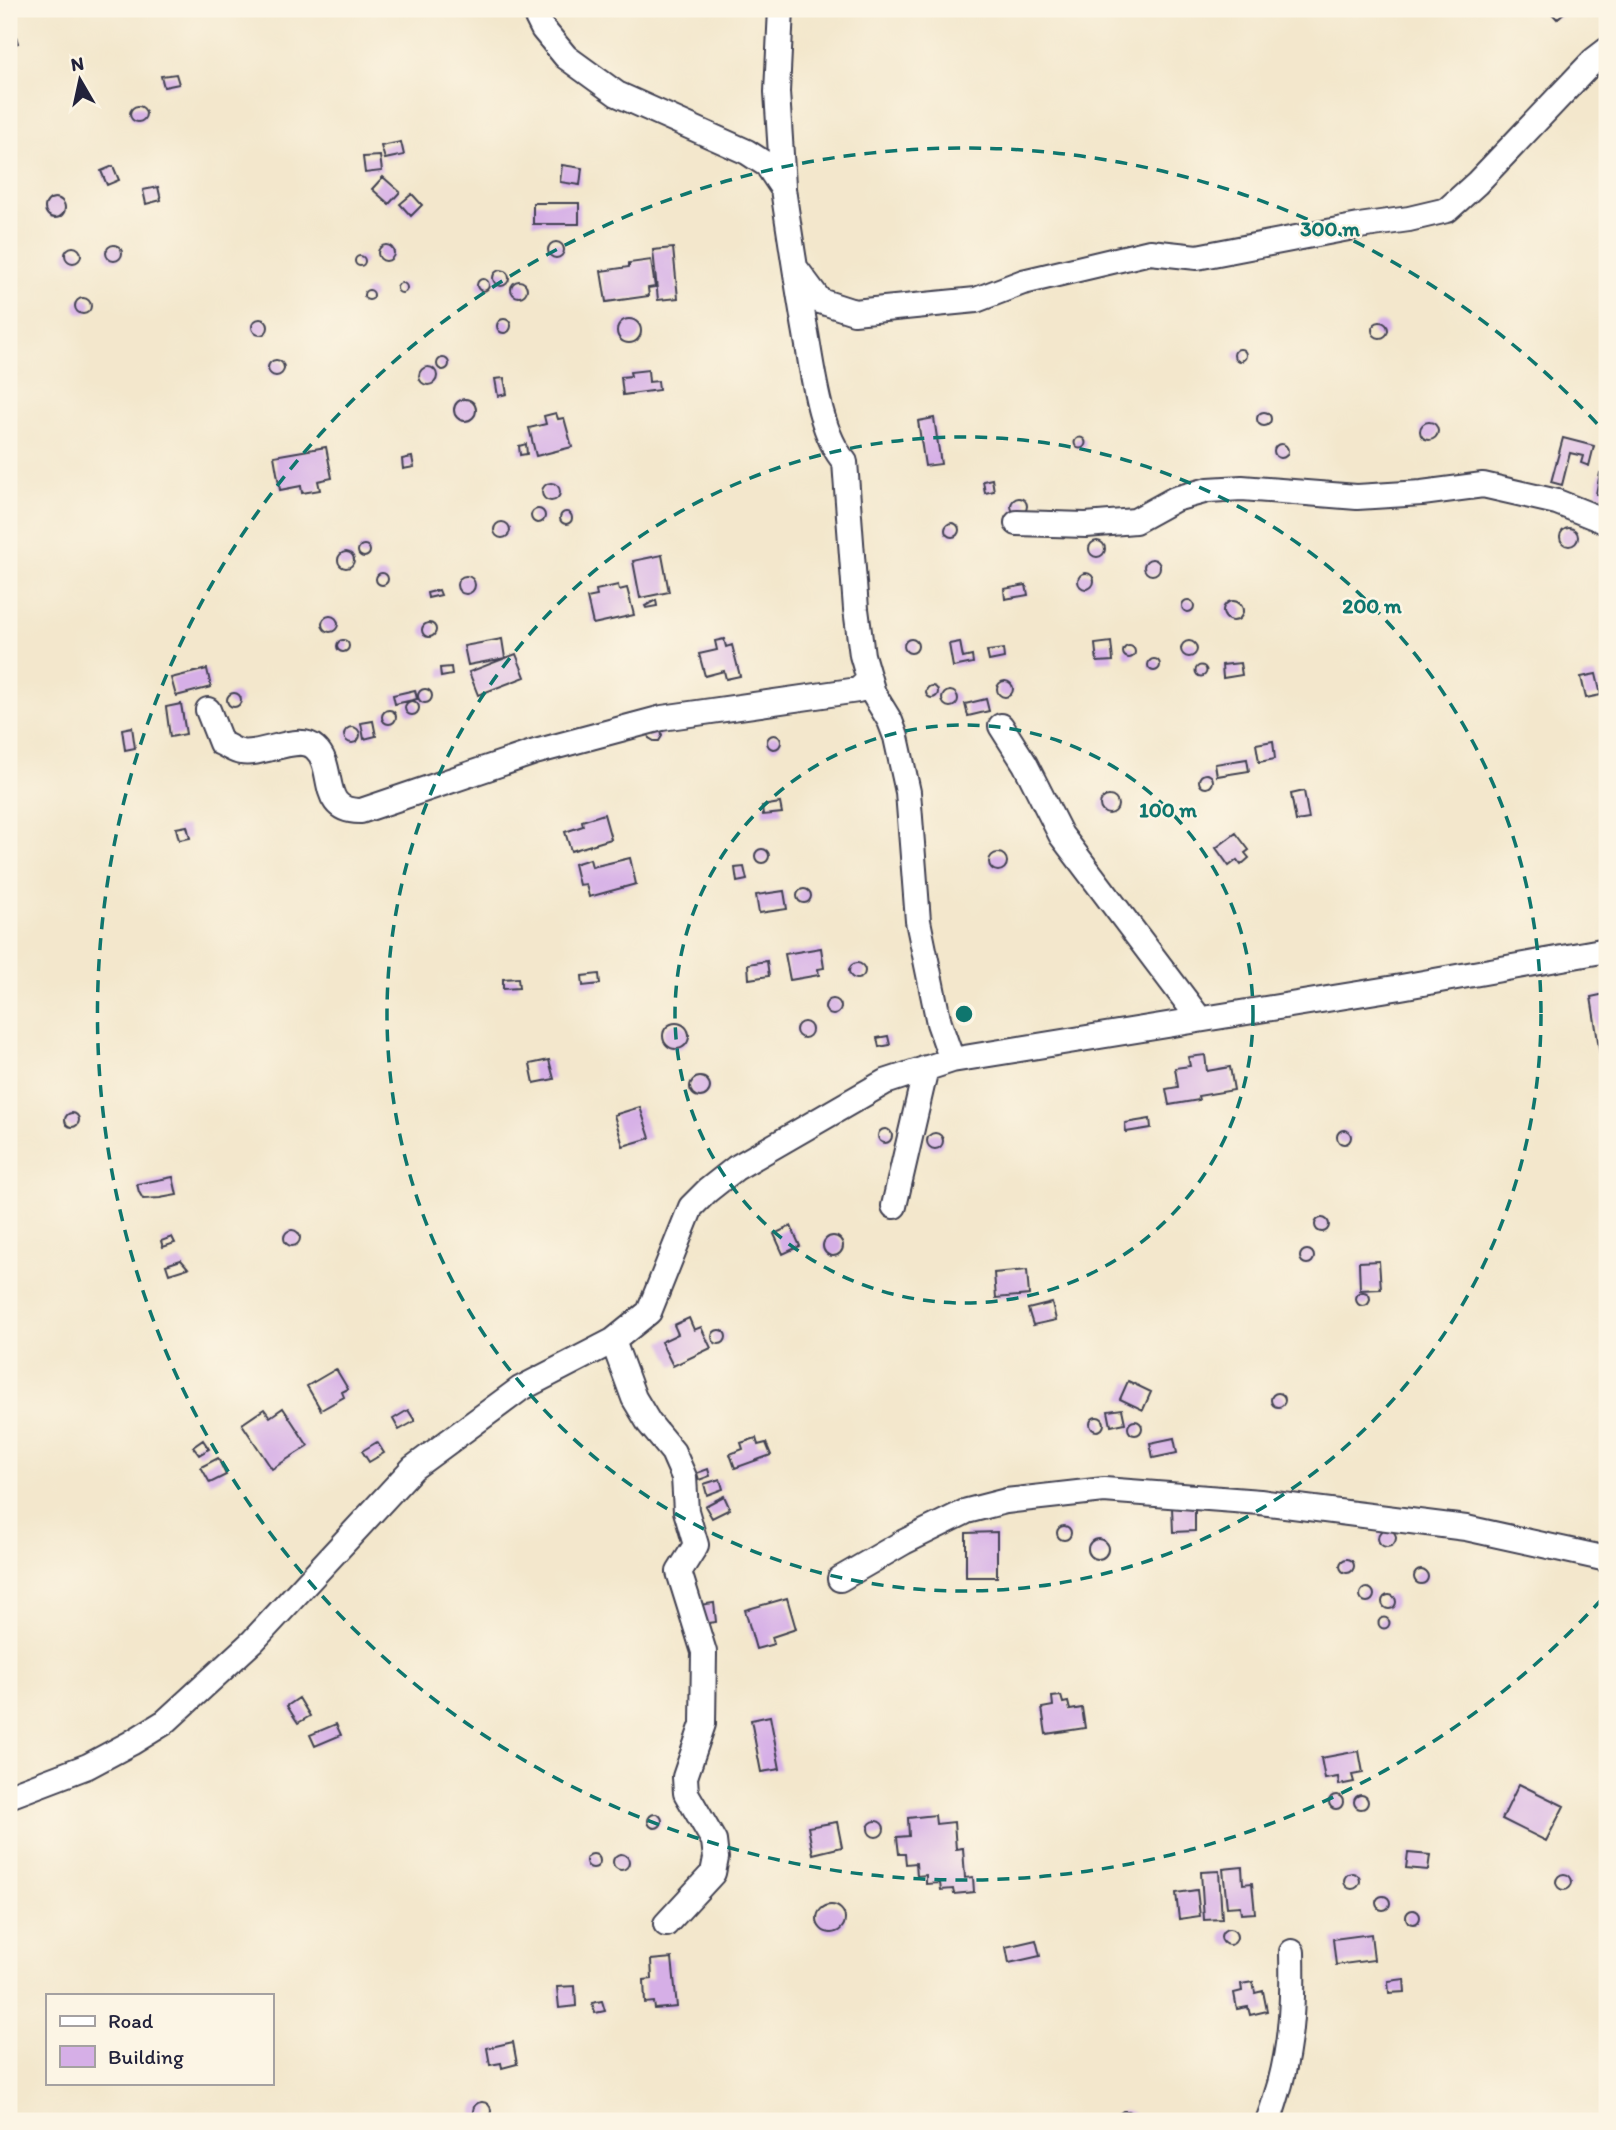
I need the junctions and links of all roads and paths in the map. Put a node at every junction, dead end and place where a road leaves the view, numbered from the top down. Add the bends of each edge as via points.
1 (533, 9) edge
2 (781, 9) edge
3 (1607, 50) edge
4 (783, 189) junction
5 (795, 267) junction
6 (1607, 522) edge
7 (1017, 523) dead end
8 (869, 680) junction
9 (208, 710) dead end
10 (1001, 726) dead end
11 (1607, 950) edge
12 (1199, 1018) junction
13 (952, 1060) junction
14 (926, 1068) junction
15 (894, 1206) dead end
16 (613, 1341) junction
17 (1607, 1559) edge
18 (840, 1579) dead end
19 (9, 1796) edge
20 (666, 1924) dead end
21 (1292, 1951) dead end
22 (1268, 2121) edge

1 - 4 street via 566,57 617,94 747,152 767,164
2 - 4 street via 777,92
3 - 5 street via 1447,210 1197,257 1150,252 1023,282 976,300 854,312 820,301
4 - 5 street
5 - 8 street via 827,429 845,462 856,609
6 - 7 street via 1557,502 1483,485 1357,497 1241,488 1208,490 1175,499 1135,520 1086,525
8 - 9 street via 858,690 662,718 535,752 361,811 348,811 336,802 323,760 307,743 239,752 221,743
8 - 13 street via 896,737 908,792 918,920 939,1023
10 - 12 street via 1061,835
11 - 12 street
12 - 13 street
13 - 14 street
14 - 15 street
14 - 16 street via 885,1082 849,1102 736,1168 706,1191 691,1207 649,1312
16 - 19 street via 520,1389 413,1468 253,1641 165,1722 88,1766
16 - 20 street via 634,1398 673,1452 684,1477 686,1511 696,1545 679,1572 704,1653 703,1724 685,1777 686,1793 714,1842 716,1858 713,1872
17 - 18 street via 1466,1528 1260,1502 1104,1490 1006,1501 967,1511
21 - 22 street via 1288,2053

